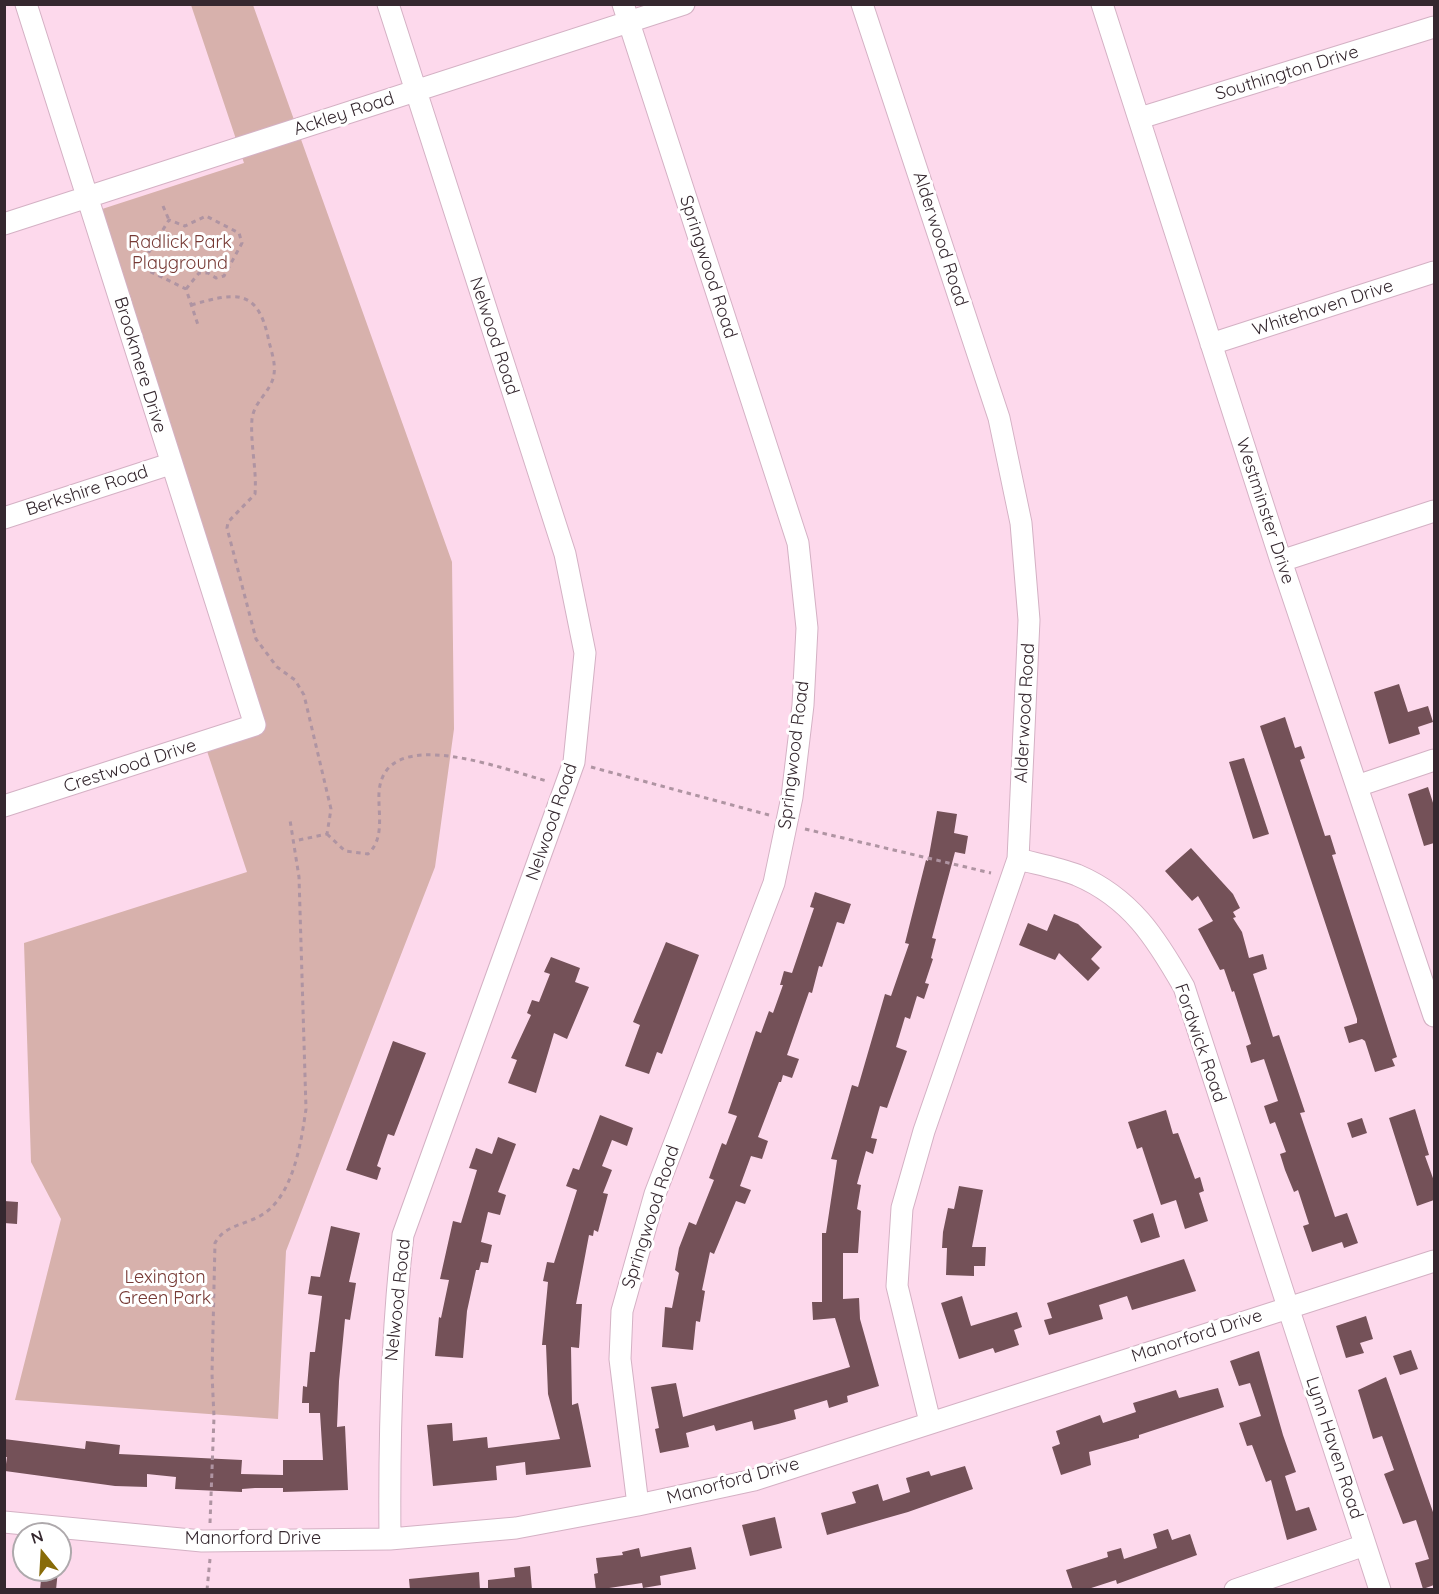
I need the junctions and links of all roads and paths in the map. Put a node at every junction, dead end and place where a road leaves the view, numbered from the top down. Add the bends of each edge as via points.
1 (27, 4) edge
2 (388, 4) edge
3 (684, 4) edge
4 (862, 4) edge
5 (1102, 4) edge
6 (626, 13) edge
7 (1434, 27) edge
8 (415, 91) junction
9 (1140, 118) junction
10 (89, 197) junction
11 (163, 206) dead end
12 (169, 220) junction
13 (4, 224) edge
14 (1434, 272) edge
15 (186, 289) junction
16 (191, 305) junction
17 (199, 328) dead end
18 (1211, 344) junction
19 (170, 464) junction
20 (1434, 511) edge
21 (4, 518) edge
22 (1281, 561) junction
23 (255, 725) joint
24 (1434, 760) edge
25 (591, 767) dead end
26 (551, 781) dead end
27 (1357, 786) junction
28 (4, 806) edge
29 (773, 816) dead end
30 (290, 820) dead end
31 (805, 829) dead end
32 (327, 834) junction
33 (294, 840) junction
34 (1018, 859) junction
35 (991, 873) dead end
36 (1434, 1014) edge
37 (1434, 1261) edge
38 (1288, 1306) junction
39 (930, 1422) junction
40 (638, 1505) junction
41 (4, 1522) edge
42 (209, 1528) dead end
43 (390, 1539) junction
44 (1365, 1545) junction
45 (210, 1557) dead end
46 (207, 1590) edge
47 (1235, 1590) edge
48 (1380, 1590) edge

1 - 10 street, Brookmere Drive
2 - 8 street, Nelwood Road
3 - 6 street, Ackley Road
4 - 34 street, Alderwood Road via 999,418 1021,523 1029,620
5 - 9 street, Westminster Drive
6 - 8 street, Ackley Road
6 - 40 street, Springwood Road via 798,543 807,628 792,797 774,883 655,1194 622,1311 620,1359
7 - 9 street, Southington Drive
8 - 10 street, Ackley Road
8 - 43 street, Nelwood Road via 565,554 585,653 574,762 403,1235 393,1315
9 - 18 street, Westminster Drive
10 - 13 street, Ackley Road
10 - 19 street, Brookmere Drive
11 - 12 path
12 - 15 path via 144,264 147,270
12 - 15 path via 185,226 206,216 242,237 224,276 199,273
14 - 18 street, Whitehaven Drive
15 - 16 path
16 - 17 path
16 - 32 path via 228,296 251,302 263,316 274,374 252,419 255,494 228,522 227,536 256,639 304,695 331,809
18 - 22 street, Westminster Drive
19 - 21 street, Berkshire Road
19 - 23 street, Brookmere Drive
20 - 22 street
22 - 27 street, Westminster Drive
23 - 28 street, Crestwood Drive
24 - 27 street
25 - 29 path
26 - 32 path via 438,754 406,757 391,764 380,783 379,836 375,848 368,854 345,851
27 - 36 street, Westminster Drive
30 - 33 path
31 - 35 path
32 - 33 path
33 - 42 path via 299,877 306,1109 303,1133 277,1202 263,1214 225,1232 215,1243
34 - 38 street, Fordwick Road via 1077,875 1121,900 1156,938 1184,987
34 - 39 street, Alderwood Road via 924,1131 902,1208 897,1286
37 - 38 street, Manorford Drive
38 - 39 street, Manorford Drive
38 - 44 street, Lynn Haven Road
39 - 40 street, Manorford Drive via 754,1480
40 - 43 street, Manorford Drive via 516,1528
41 - 43 street, Manorford Drive via 202,1541
44 - 47 street
44 - 48 street, Lynn Haven Road
45 - 46 path

